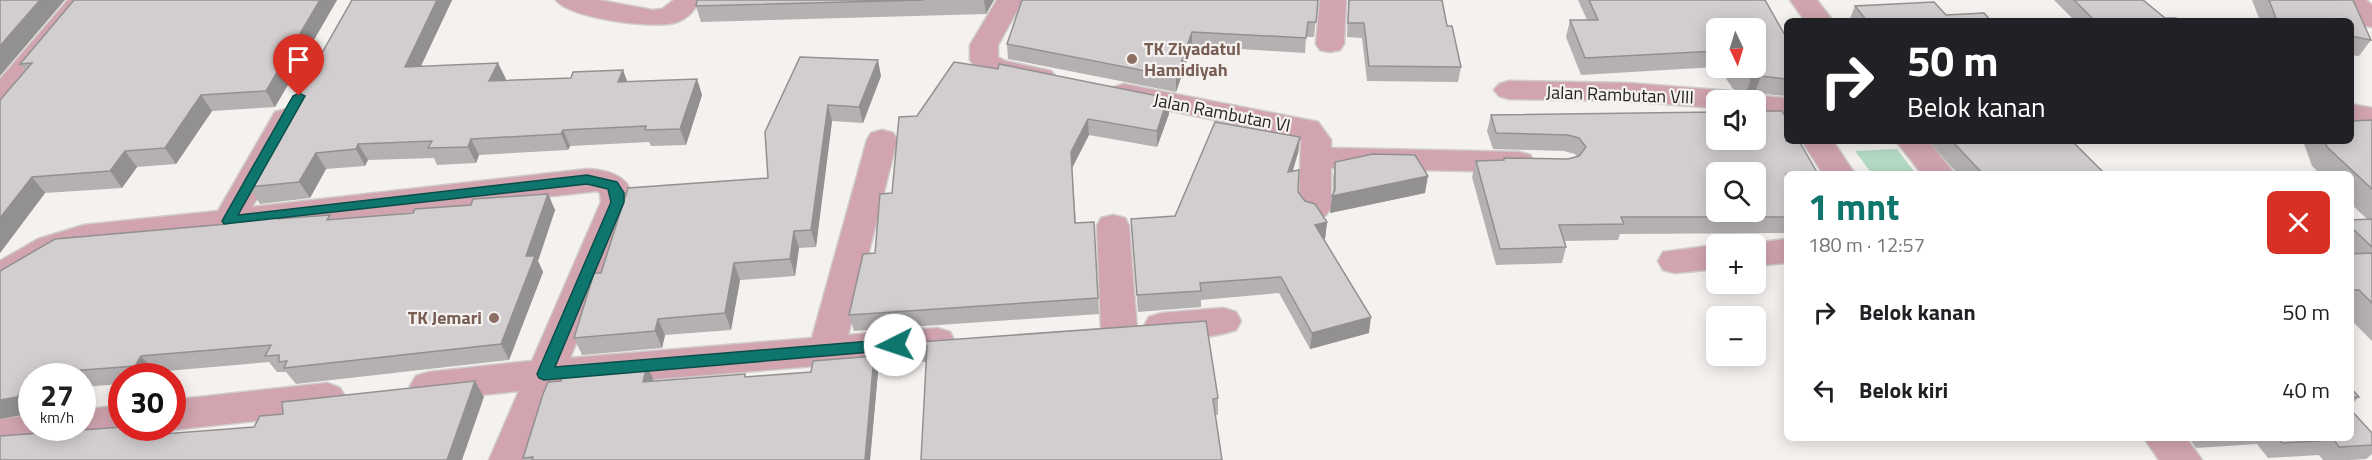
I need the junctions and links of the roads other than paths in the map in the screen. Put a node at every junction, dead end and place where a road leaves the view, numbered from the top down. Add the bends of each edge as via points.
1 (83, 0) edge
2 (569, 0) edge
3 (687, 0) edge
4 (1010, 0) edge
5 (1333, 0) edge
6 (1803, 0) edge
7 (2349, 0) edge
8 (1817, 18) edge
9 (2372, 20) edge
10 (1330, 44) dead end
11 (1065, 82) edge
12 (1100, 88) edge
13 (1509, 90) dead end
14 (302, 91) edge
15 (0, 97) edge
16 (1706, 98) edge
17 (1766, 105) edge
18 (1784, 107) edge
19 (2354, 114) edge
20 (2372, 118) edge
21 (882, 140) dead end
22 (1819, 144) edge
23 (1914, 144) edge
24 (1317, 158) junction
25 (1551, 163) edge
26 (1837, 171) edge
27 (1936, 171) edge
28 (1316, 207) edge
29 (228, 221) junction
30 (1113, 226) dead end
31 (1784, 251) edge
32 (1766, 253) edge
33 (1706, 258) edge
34 (1675, 261) dead end
35 (0, 277) edge
36 (1223, 321) dead end
37 (967, 340) edge
38 (827, 350) junction
39 (544, 374) junction
40 (186, 413) edge
41 (18, 432) edge
42 (0, 434) edge
43 (2166, 441) edge
44 (509, 460) edge
45 (2182, 460) edge

1 - 15 street
2 - 3 street via 655,20 677,15
4 - 11 street via 984,45 984,60 996,68
5 - 10 street
6 - 8 street
7 - 9 street
12 - 24 street, Jalan Rambutan VI via 1307,129 1316,140
13 - 16 street, Jalan Rambutan VIII
14 - 29 street
17 - 18 street
19 - 20 street
21 - 38 street
22 - 26 street
23 - 27 street
24 - 25 street
24 - 28 street, Jalan Rambutan VI
29 - 35 street via 68,241 40,252
29 - 39 street via 587,180 612,185 618,193 617,202
30 - 36 street via 1102,331
31 - 32 street
33 - 34 street
37 - 38 street
38 - 39 street
39 - 40 street
39 - 44 street
41 - 42 street
43 - 45 street

